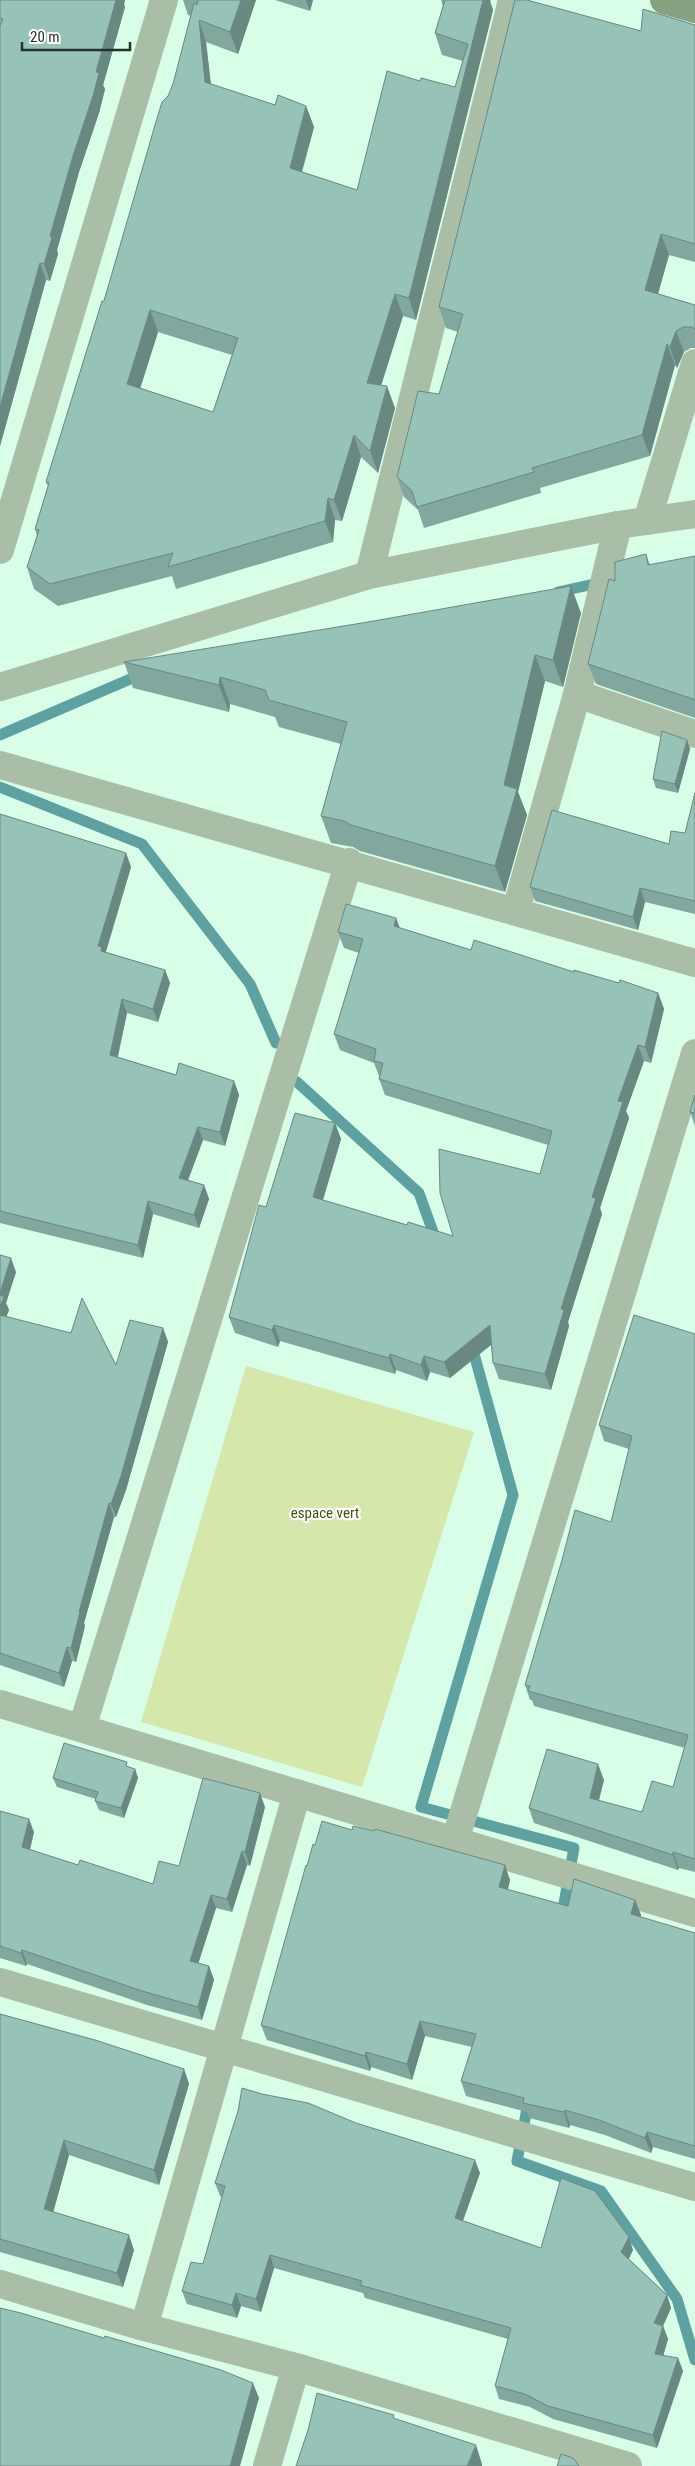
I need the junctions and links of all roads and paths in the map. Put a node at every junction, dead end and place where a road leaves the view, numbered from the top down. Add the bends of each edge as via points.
1 (164, 0) edge
2 (512, 0) edge
3 (664, 0) edge
4 (695, 9) edge
5 (695, 363) edge
6 (695, 514) edge
7 (647, 521) junction
8 (618, 525) junction
9 (0, 550) edge
10 (369, 575) junction
11 (0, 686) edge
12 (577, 694) junction
13 (695, 734) edge
14 (0, 764) edge
15 (349, 862) junction
16 (516, 910) junction
17 (695, 963) edge
18 (695, 1053) edge
19 (0, 1704) edge
20 (82, 1728) junction
21 (297, 1793) junction
22 (455, 1841) junction
23 (695, 1913) edge
24 (0, 1982) edge
25 (224, 2048) junction
26 (695, 2187) edge
27 (0, 2284) edge
28 (144, 2327) junction
29 (296, 2367) junction
30 (266, 2466) edge
31 (628, 2466) edge

1 - 9 street
2 - 10 street
3 - 4 main road
5 - 7 street
6 - 7 street
7 - 8 street
8 - 10 street
8 - 12 street
10 - 11 street
12 - 13 street
12 - 16 street
14 - 15 street
15 - 16 street
15 - 20 street
16 - 17 street
18 - 22 street
19 - 20 street
20 - 21 street
21 - 22 street
21 - 25 street
22 - 23 street
24 - 25 street
25 - 26 street
25 - 28 street
27 - 28 street
28 - 29 street
29 - 30 street
29 - 31 street

